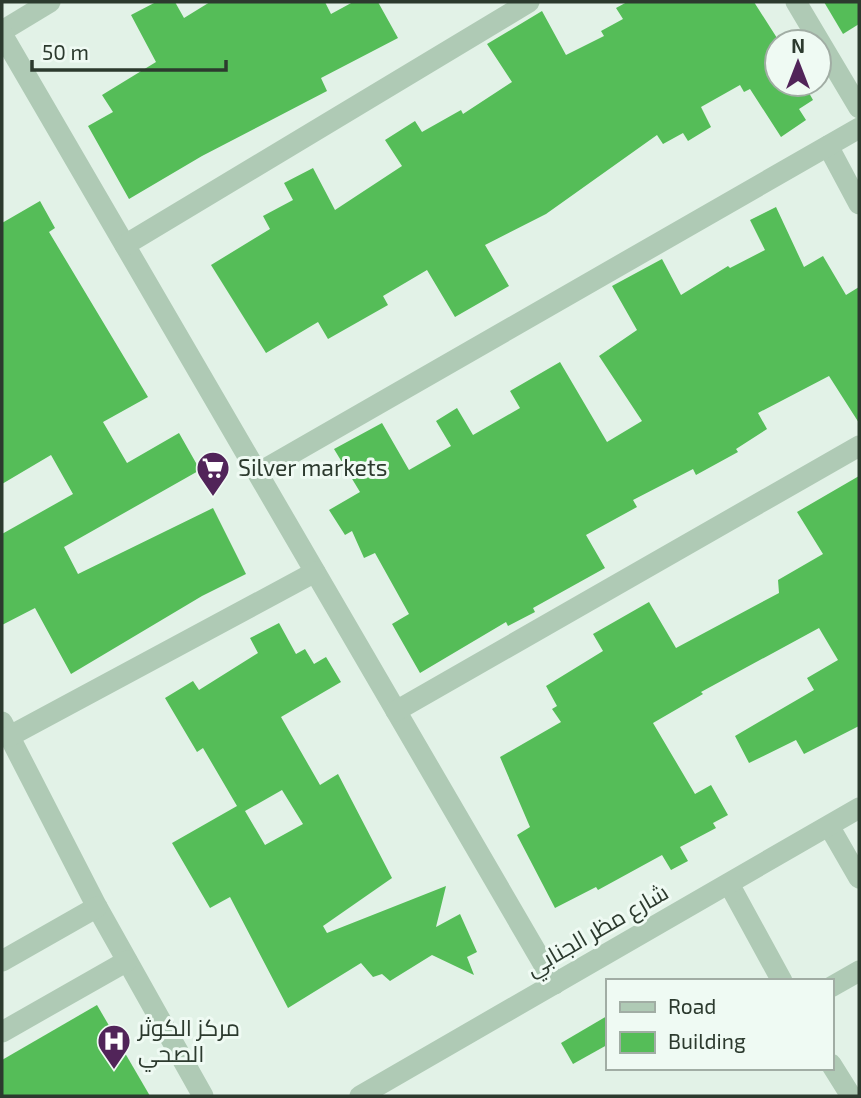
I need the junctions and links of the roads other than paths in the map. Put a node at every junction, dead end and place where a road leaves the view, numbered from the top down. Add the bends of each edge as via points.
1 (50, 2) edge
2 (529, 2) edge
3 (796, 2) edge
4 (2, 32) edge
5 (859, 108) edge
6 (859, 128) edge
7 (828, 146) junction
8 (859, 205) edge
9 (125, 245) junction
10 (859, 446) edge
11 (258, 473) junction
12 (315, 572) junction
13 (396, 711) junction
14 (6, 729) edge
15 (859, 808) edge
16 (829, 826) junction
17 (859, 878) edge
18 (729, 884) junction
19 (97, 907) junction
20 (2, 961) edge
21 (127, 961) junction
22 (859, 971) edge
23 (781, 979) edge
24 (555, 984) junction
25 (833, 986) edge
26 (2, 1032) edge
27 (833, 1067) edge
28 (202, 1096) edge
29 (360, 1096) edge
30 (851, 1096) edge

1 - 4 street
2 - 9 street
3 - 5 street
4 - 9 street
6 - 7 street
7 - 8 street
7 - 11 street
9 - 11 street
10 - 13 street
11 - 12 street
12 - 13 street
12 - 14 street
13 - 24 street
14 - 19 street
15 - 16 street, شارع مظر الجنابي
16 - 17 street
16 - 18 street, شارع مظر الجنابي
18 - 23 street
18 - 24 street, شارع مظر الجنابي
19 - 20 street
19 - 21 street
21 - 26 street
21 - 28 street
22 - 25 street
24 - 29 street, شارع مظر الجنابي
27 - 30 street

